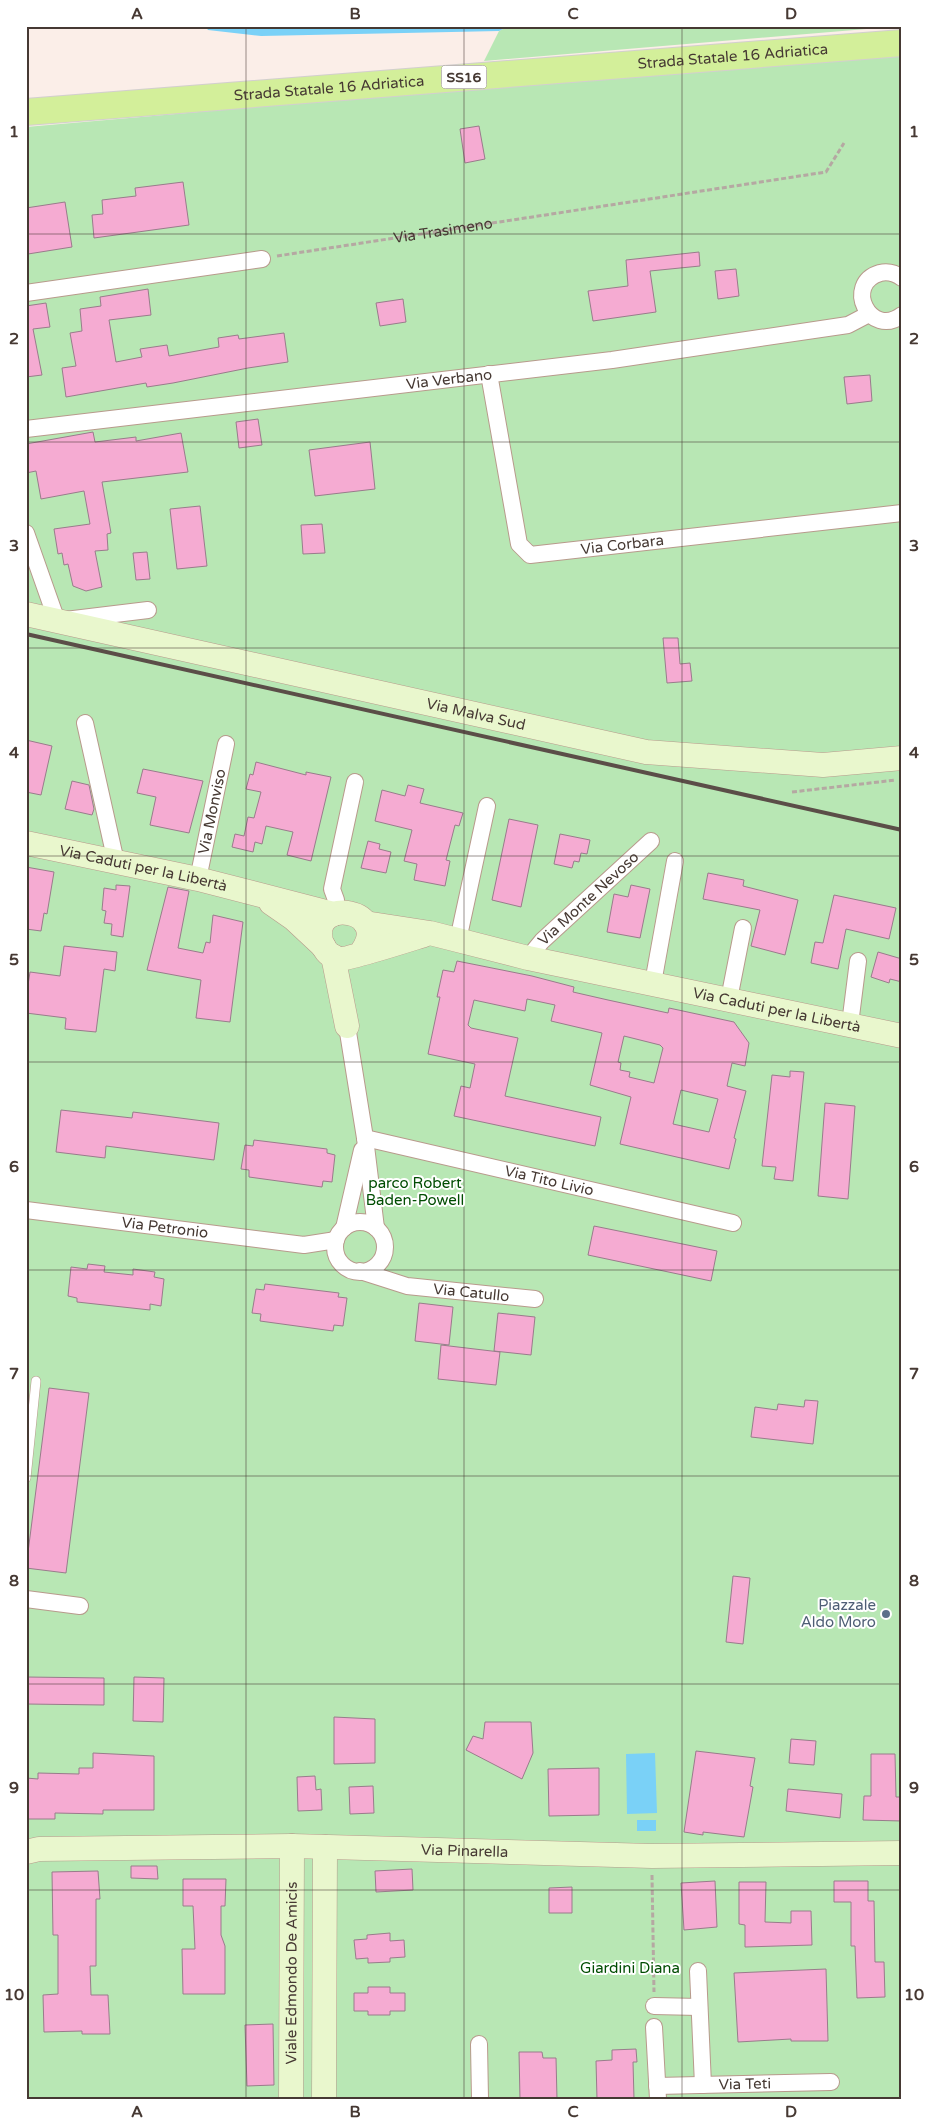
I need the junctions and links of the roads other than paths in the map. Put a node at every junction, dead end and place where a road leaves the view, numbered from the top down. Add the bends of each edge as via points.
1 (902, 43) edge
2 (26, 112) edge
3 (262, 259) road end
4 (902, 278) edge
5 (26, 293) edge
6 (869, 314) junction
7 (902, 315) edge
8 (489, 374) junction
9 (26, 429) edge
10 (902, 514) edge
11 (26, 533) edge
12 (148, 610) dead end
13 (26, 614) edge
14 (56, 621) junction
15 (84, 723) dead end
16 (226, 744) dead end
17 (902, 758) edge
18 (355, 782) dead end
19 (487, 806) dead end
20 (651, 842) dead end
21 (26, 843) edge
22 (675, 861) dead end
23 (116, 862) junction
24 (198, 880) junction
25 (259, 895) junction
26 (334, 914) junction
27 (365, 922) junction
28 (743, 928) dead end
29 (430, 933) junction
30 (458, 940) junction
31 (343, 953) junction
32 (528, 958) junction
33 (858, 961) dead end
34 (653, 983) junction
35 (729, 999) junction
36 (850, 1024) junction
37 (347, 1026) joint
38 (902, 1036) edge
39 (365, 1138) junction
40 (26, 1210) edge
41 (733, 1223) dead end
42 (376, 1228) junction
43 (340, 1234) junction
44 (304, 1245) junction
45 (383, 1256) junction
46 (343, 1264) junction
47 (360, 1271) junction
48 (407, 1286) junction
49 (535, 1299) dead end
50 (36, 1381) dead end
51 (26, 1478) edge
52 (26, 1599) edge
53 (80, 1606) dead end
54 (292, 1846) junction
55 (324, 1847) junction
56 (26, 1852) edge
57 (902, 1853) edge
58 (698, 1971) dead end
59 (654, 2006) road end
60 (699, 2007) junction
61 (654, 2027) dead end
62 (479, 2044) dead end
63 (831, 2082) dead end
64 (703, 2085) junction
65 (658, 2092) edge
66 (291, 2099) edge
67 (324, 2099) edge
68 (480, 2099) edge

1 - 2 main road, Strada Statale 16 Adriatica / SS16
3 - 5 street
4 - 6 street via 884,272 870,278 862,300
6 - 7 street via 883,321
6 - 8 street, Via Verbano via 848,325 612,360
8 - 9 street, Via Verbano
8 - 10 street, Via Corbara via 519,544 530,554
11 - 14 street
12 - 14 street, Via Malva Sud
13 - 14 street, Via Malva Sud
14 - 17 street, Via Malva Sud via 646,752 823,765
15 - 23 street
16 - 24 street, Via Monviso
18 - 26 street via 332,889 336,900
19 - 30 street
20 - 32 street, Via Monte Nevoso via 542,941
21 - 23 street, Via Caduti per la Libertà
22 - 34 street
23 - 24 street, Via Caduti per la Libertà
24 - 25 street, Via Caduti per la Libertà
25 - 26 street, Via Caduti per la Libertà
25 - 31 street
26 - 27 street via 348,911
26 - 31 street via 321,932
27 - 29 street, Via Caduti per la Libertà
27 - 31 street via 368,938
28 - 35 street
29 - 30 street, Via Caduti per la Libertà
29 - 31 street
30 - 32 street, Via Caduti per la Libertà
31 - 37 street
32 - 34 street, Via Caduti per la Libertà
33 - 36 street
34 - 35 street, Via Caduti per la Libertà
35 - 36 street, Via Caduti per la Libertà
36 - 38 street, Via Caduti per la Libertà
37 - 39 street
39 - 41 street, Via Tito Livio
39 - 42 street
39 - 43 street
40 - 44 street, Via Petronio
42 - 43 street via 363,1222 349,1224
42 - 45 street via 384,1241
43 - 44 street, Via Petronio
43 - 46 street via 336,1253
44 - 46 street, Via Petronio
45 - 47 street via 374,1267
45 - 48 street via 389,1271
46 - 47 street, Via Catullo
47 - 48 street, Via Catullo
48 - 49 street, Via Catullo
50 - 51 lane
52 - 53 street
54 - 55 street, Via Pinarella
54 - 56 street, Via Pinarella via 39,1849
54 - 66 street, Viale Edmondo De Amicis
55 - 57 street, Via Pinarella via 652,1856
55 - 67 street
58 - 60 street
59 - 60 street
60 - 64 street
61 - 65 street
62 - 68 street
63 - 64 street, Via Teti
64 - 65 street, Via Teti

